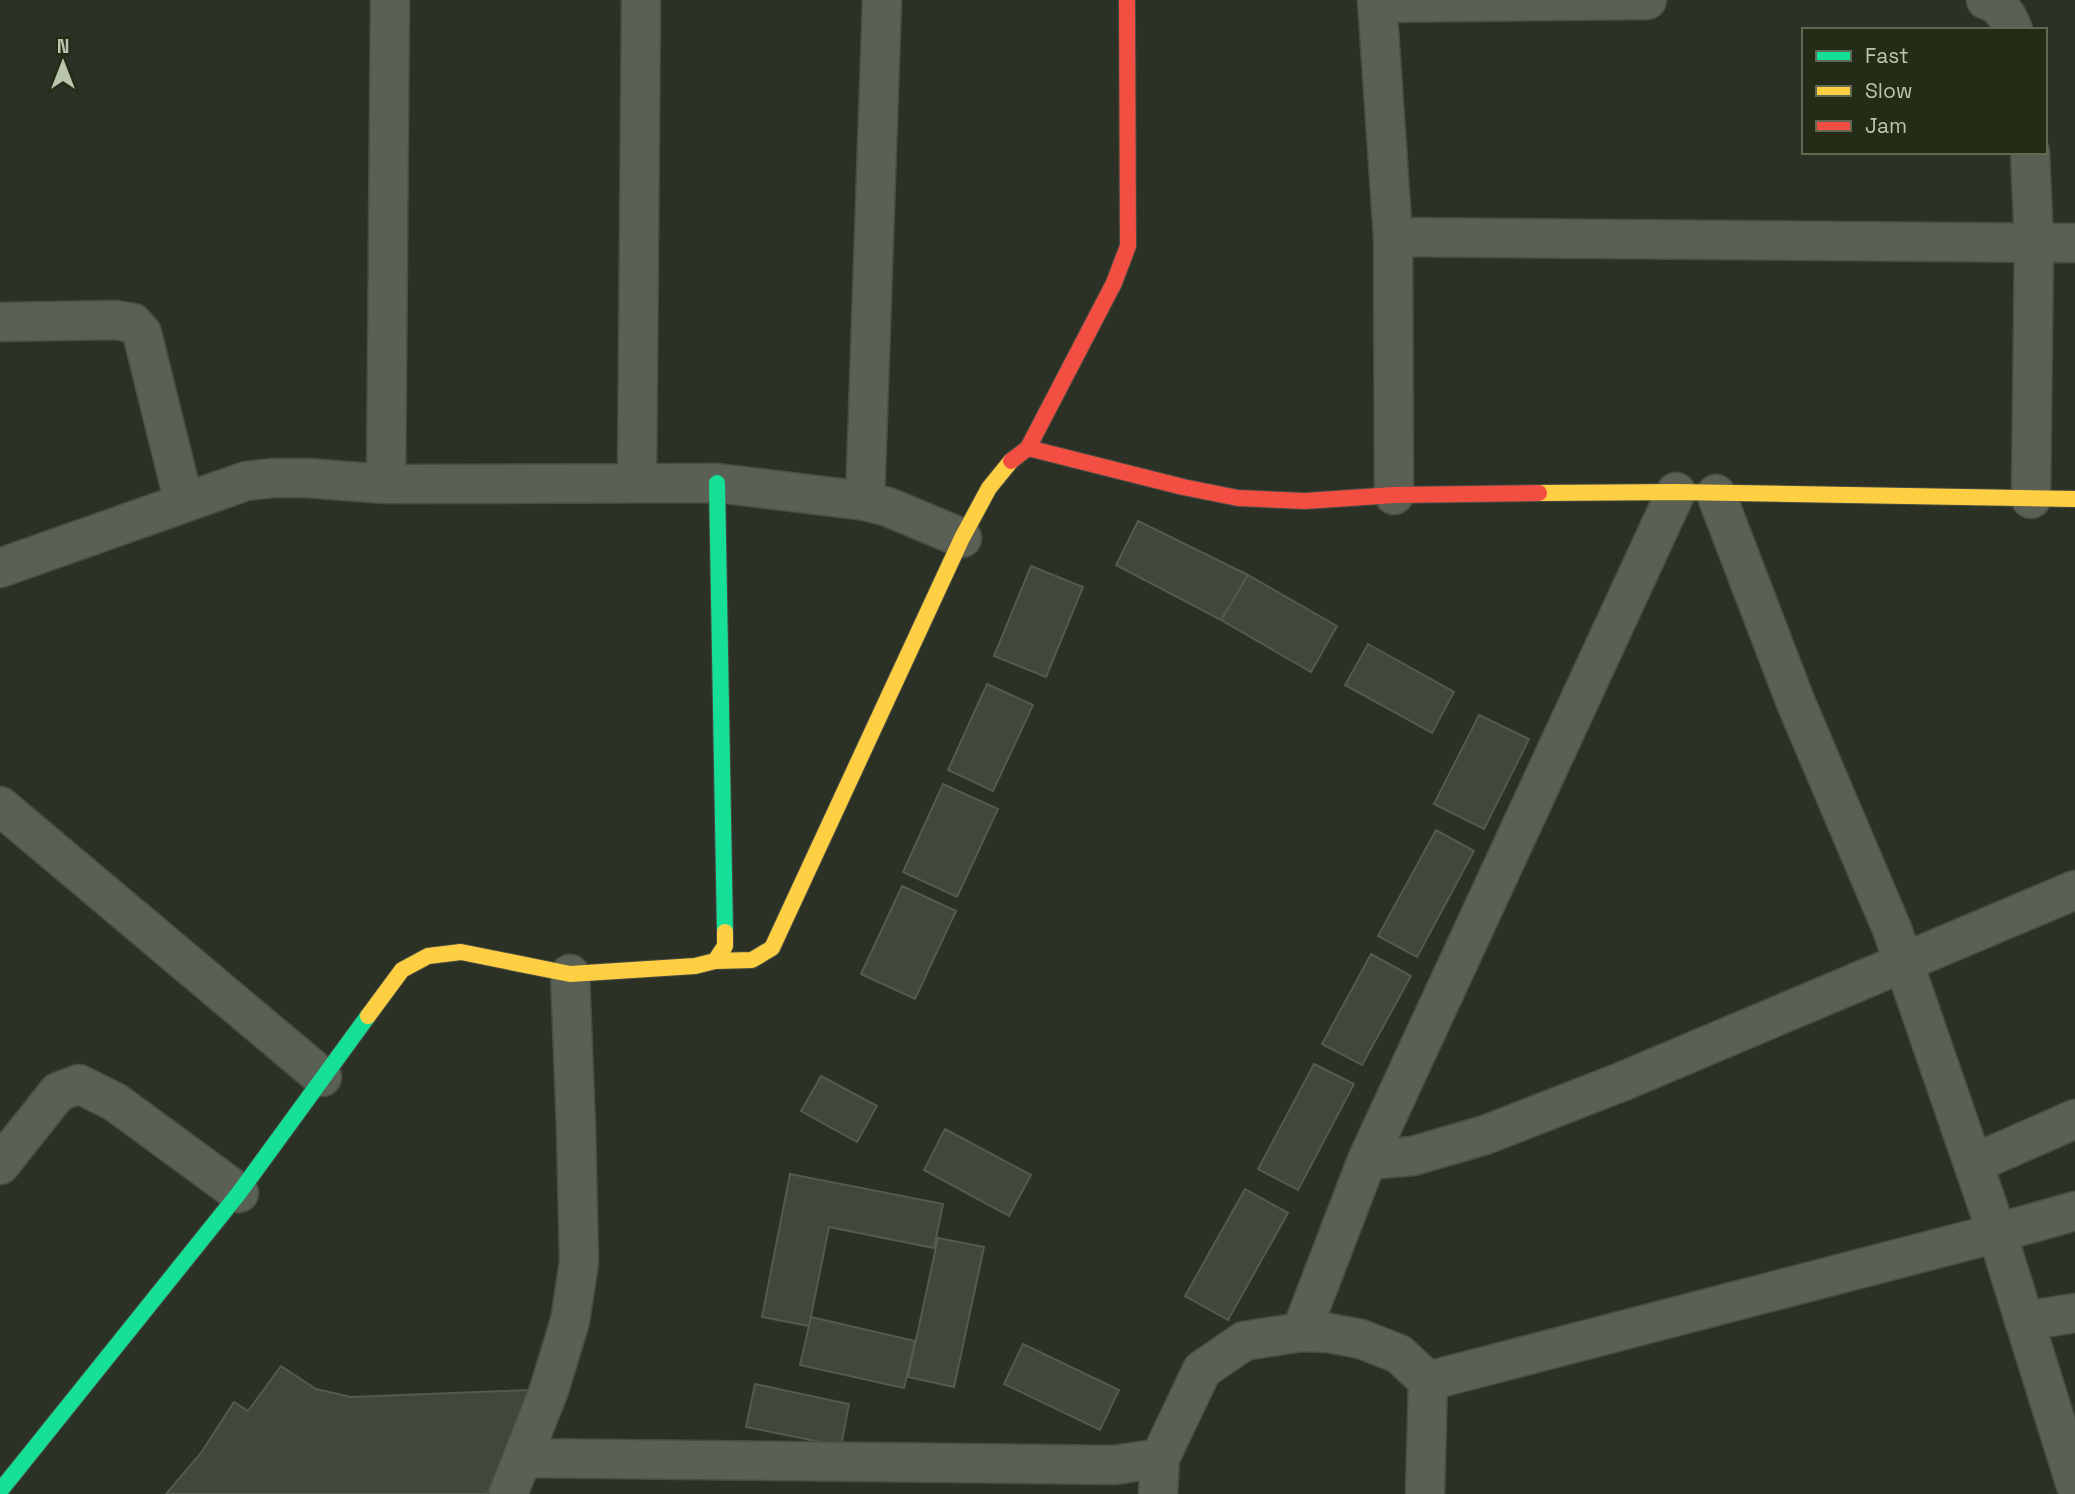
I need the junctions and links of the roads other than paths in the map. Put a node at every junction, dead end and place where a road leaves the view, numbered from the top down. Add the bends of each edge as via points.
1 (390, 0) edge
2 (641, 0) edge
3 (882, 0) edge
4 (1128, 0) edge
5 (1647, 0) edge
6 (1377, 1) edge
7 (2030, 154) edge
8 (1392, 237) junction
9 (2035, 243) junction
10 (2075, 243) edge
11 (0, 322) edge
12 (1028, 448) junction
13 (637, 481) junction
14 (717, 483) junction
15 (386, 484) junction
16 (1676, 492) junction
17 (1716, 494) junction
18 (1394, 495) junction
19 (2031, 499) junction
20 (2075, 499) edge
21 (865, 501) junction
22 (184, 503) junction
23 (962, 538) junction
24 (0, 568) edge
25 (0, 806) edge
26 (2075, 890) edge
27 (715, 961) junction
28 (1903, 961) junction
29 (570, 974) junction
30 (322, 1077) junction
31 (2075, 1119) edge
32 (1367, 1160) junction
33 (0, 1164) edge
34 (1973, 1164) junction
35 (239, 1193) junction
36 (2075, 1211) edge
37 (1997, 1233) junction
38 (2075, 1313) edge
39 (2024, 1321) junction
40 (1301, 1332) junction
41 (1429, 1381) junction
42 (523, 1458) junction
43 (1159, 1476) edge
44 (2075, 1483) edge
45 (0, 1491) edge
46 (508, 1494) edge
47 (1425, 1494) edge

1 - 15 street
2 - 13 street
3 - 21 street
4 - 12 street via 1128,246 1114,283
5 - 6 street
6 - 8 street
7 - 9 street
8 - 9 street
8 - 18 street
9 - 10 street
9 - 19 street
11 - 22 street via 133,323 142,333
12 - 18 street via 1238,498
12 - 23 street via 993,479
13 - 14 street
13 - 15 street
14 - 21 street
14 - 27 street via 725,946
15 - 22 street via 273,478 246,481
16 - 17 street
16 - 18 street
16 - 32 street
17 - 19 street
17 - 28 street
19 - 20 street
21 - 23 street
22 - 24 street
23 - 27 street via 772,948 751,962
25 - 30 street
26 - 28 street
27 - 29 street
28 - 32 street via 1485,1135 1413,1156
28 - 34 street
29 - 30 street via 461,952 428,956 402,970
29 - 42 street via 579,1262 570,1321
30 - 35 street
31 - 34 street
32 - 40 street
33 - 35 street via 58,1092 79,1084 115,1102
34 - 37 street
35 - 45 street
36 - 37 street
37 - 39 street
37 - 41 street
38 - 39 street
39 - 44 street
40 - 41 street via 1361,1339 1399,1354
40 - 43 street via 1244,1341 1202,1370
41 - 47 street
42 - 43 street via 1115,1465
42 - 46 street

